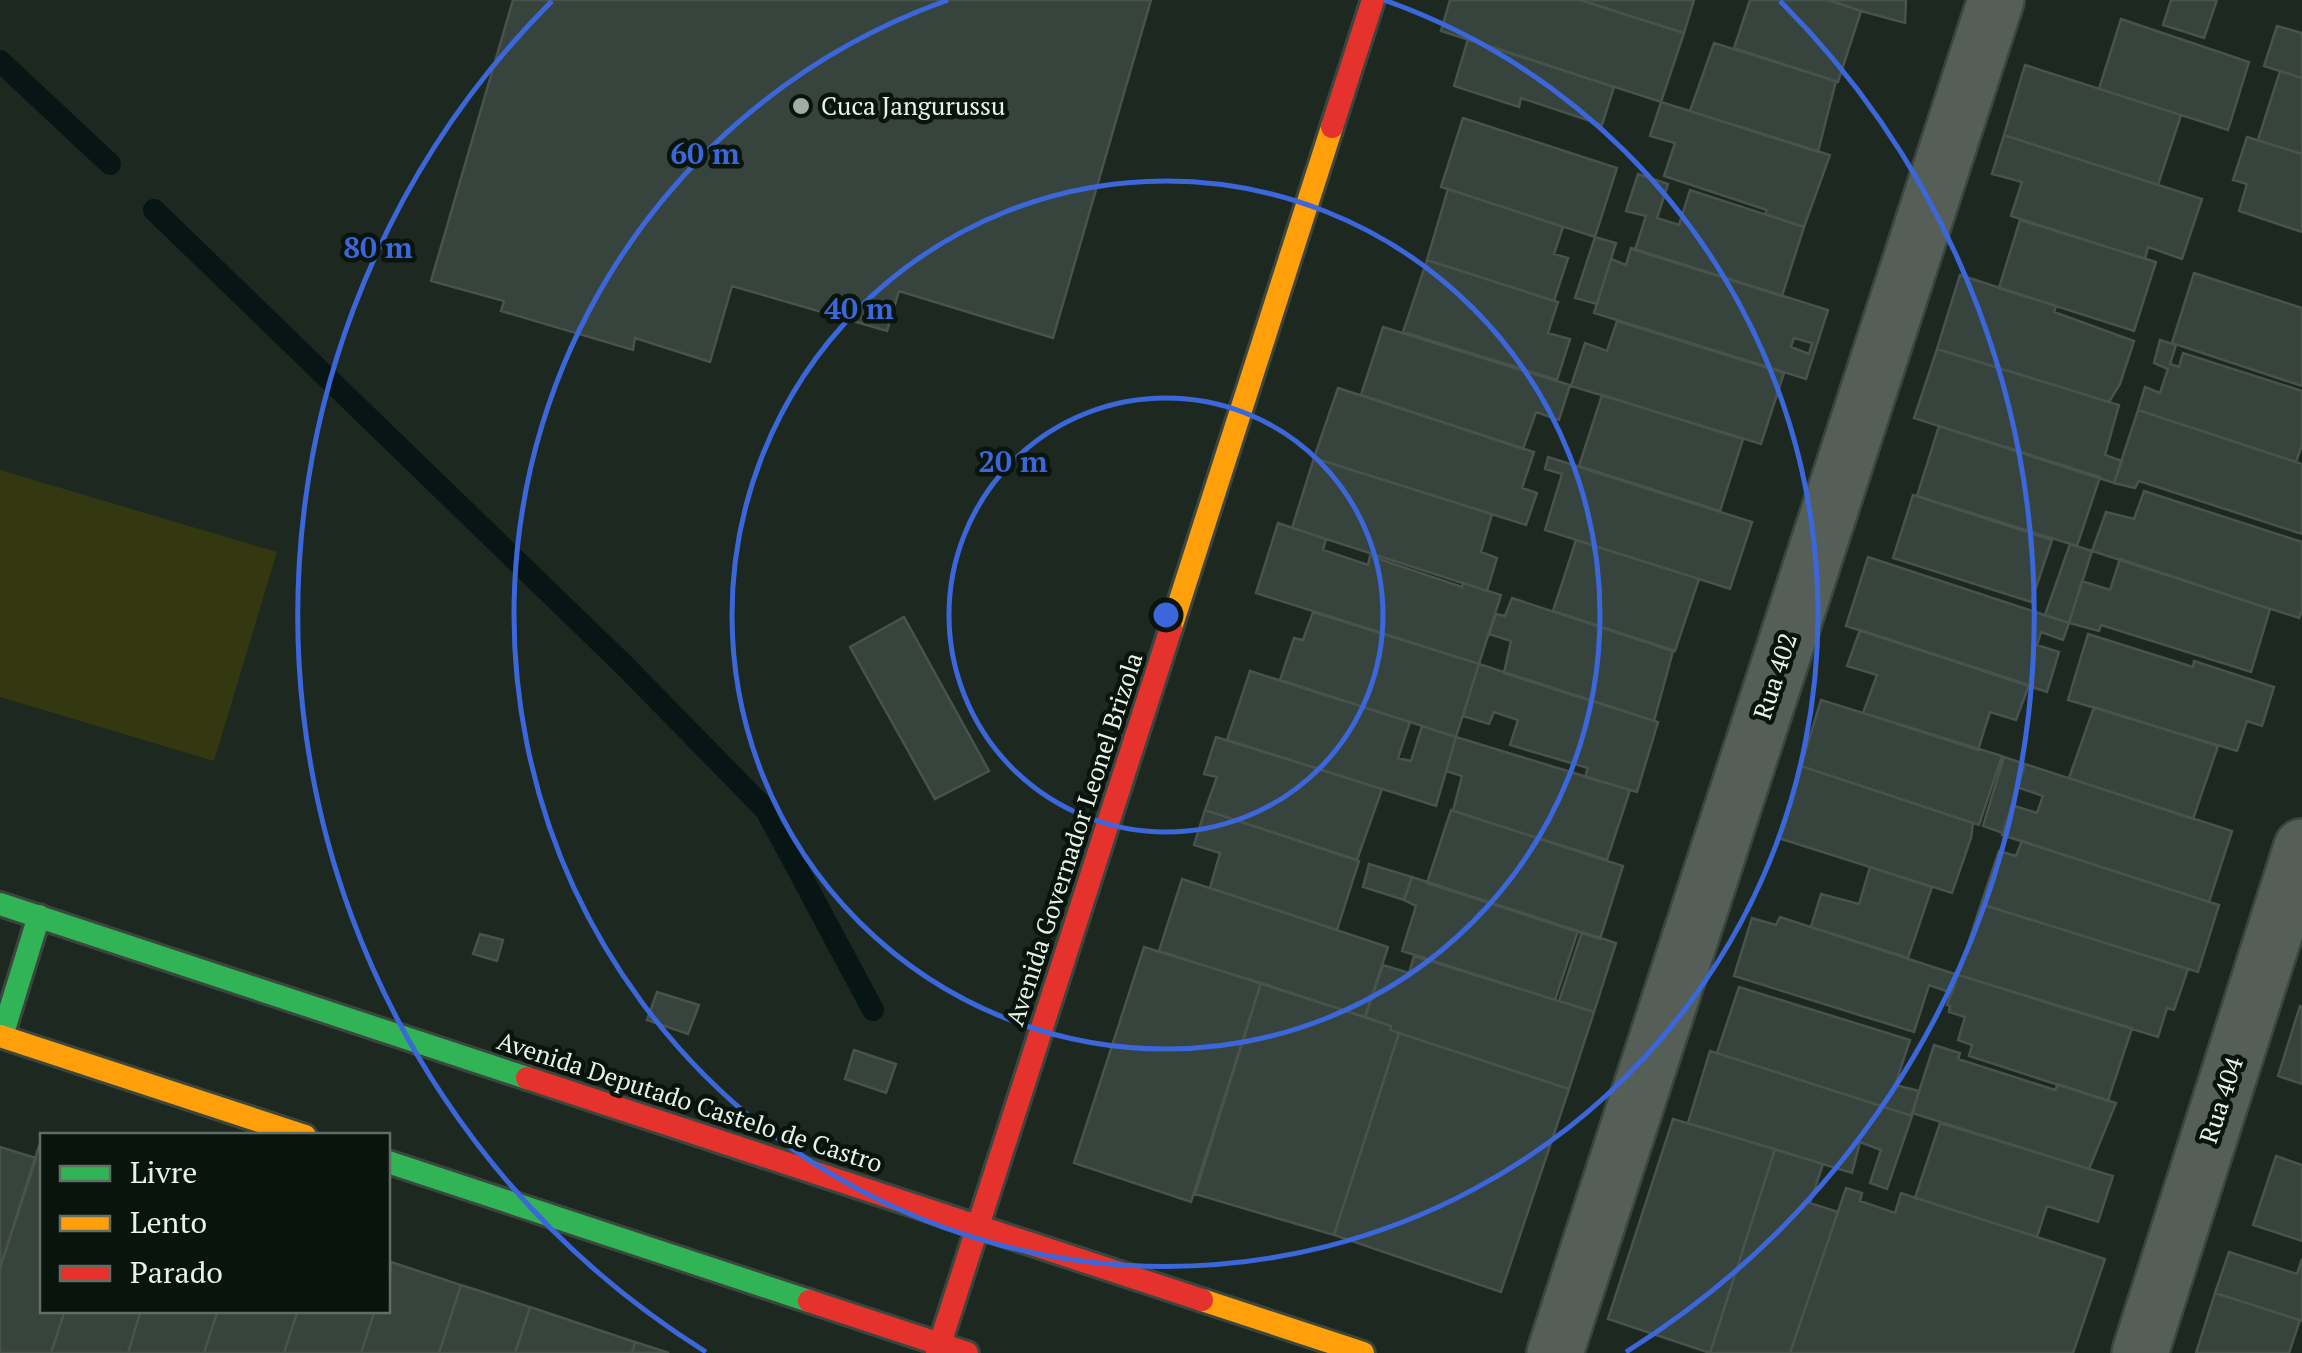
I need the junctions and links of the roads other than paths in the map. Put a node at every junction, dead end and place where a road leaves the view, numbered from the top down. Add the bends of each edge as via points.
1 (1373, 0) edge
2 (1996, 0) edge
3 (2302, 846) edge
4 (0, 904) edge
5 (39, 916) junction
6 (1, 1036) edge
7 (296, 1133) edge
8 (390, 1163) edge
9 (978, 1227) junction
10 (939, 1349) edge
11 (967, 1353) edge
12 (1363, 1353) edge
13 (1555, 1353) edge
14 (2140, 1353) edge

1 - 9 main road, Avenida Governador Leonel Brizola
2 - 13 street, Rua 402
3 - 14 street, Rua 404
4 - 5 main road, Avenida Deputado Castelo de Castro
5 - 6 main road
5 - 9 main road, Avenida Deputado Castelo de Castro
6 - 7 main road
8 - 10 main road
9 - 10 main road, Avenida Governador Leonel Brizola
9 - 12 main road, Avenida Deputado Castelo de Castro
10 - 11 main road

